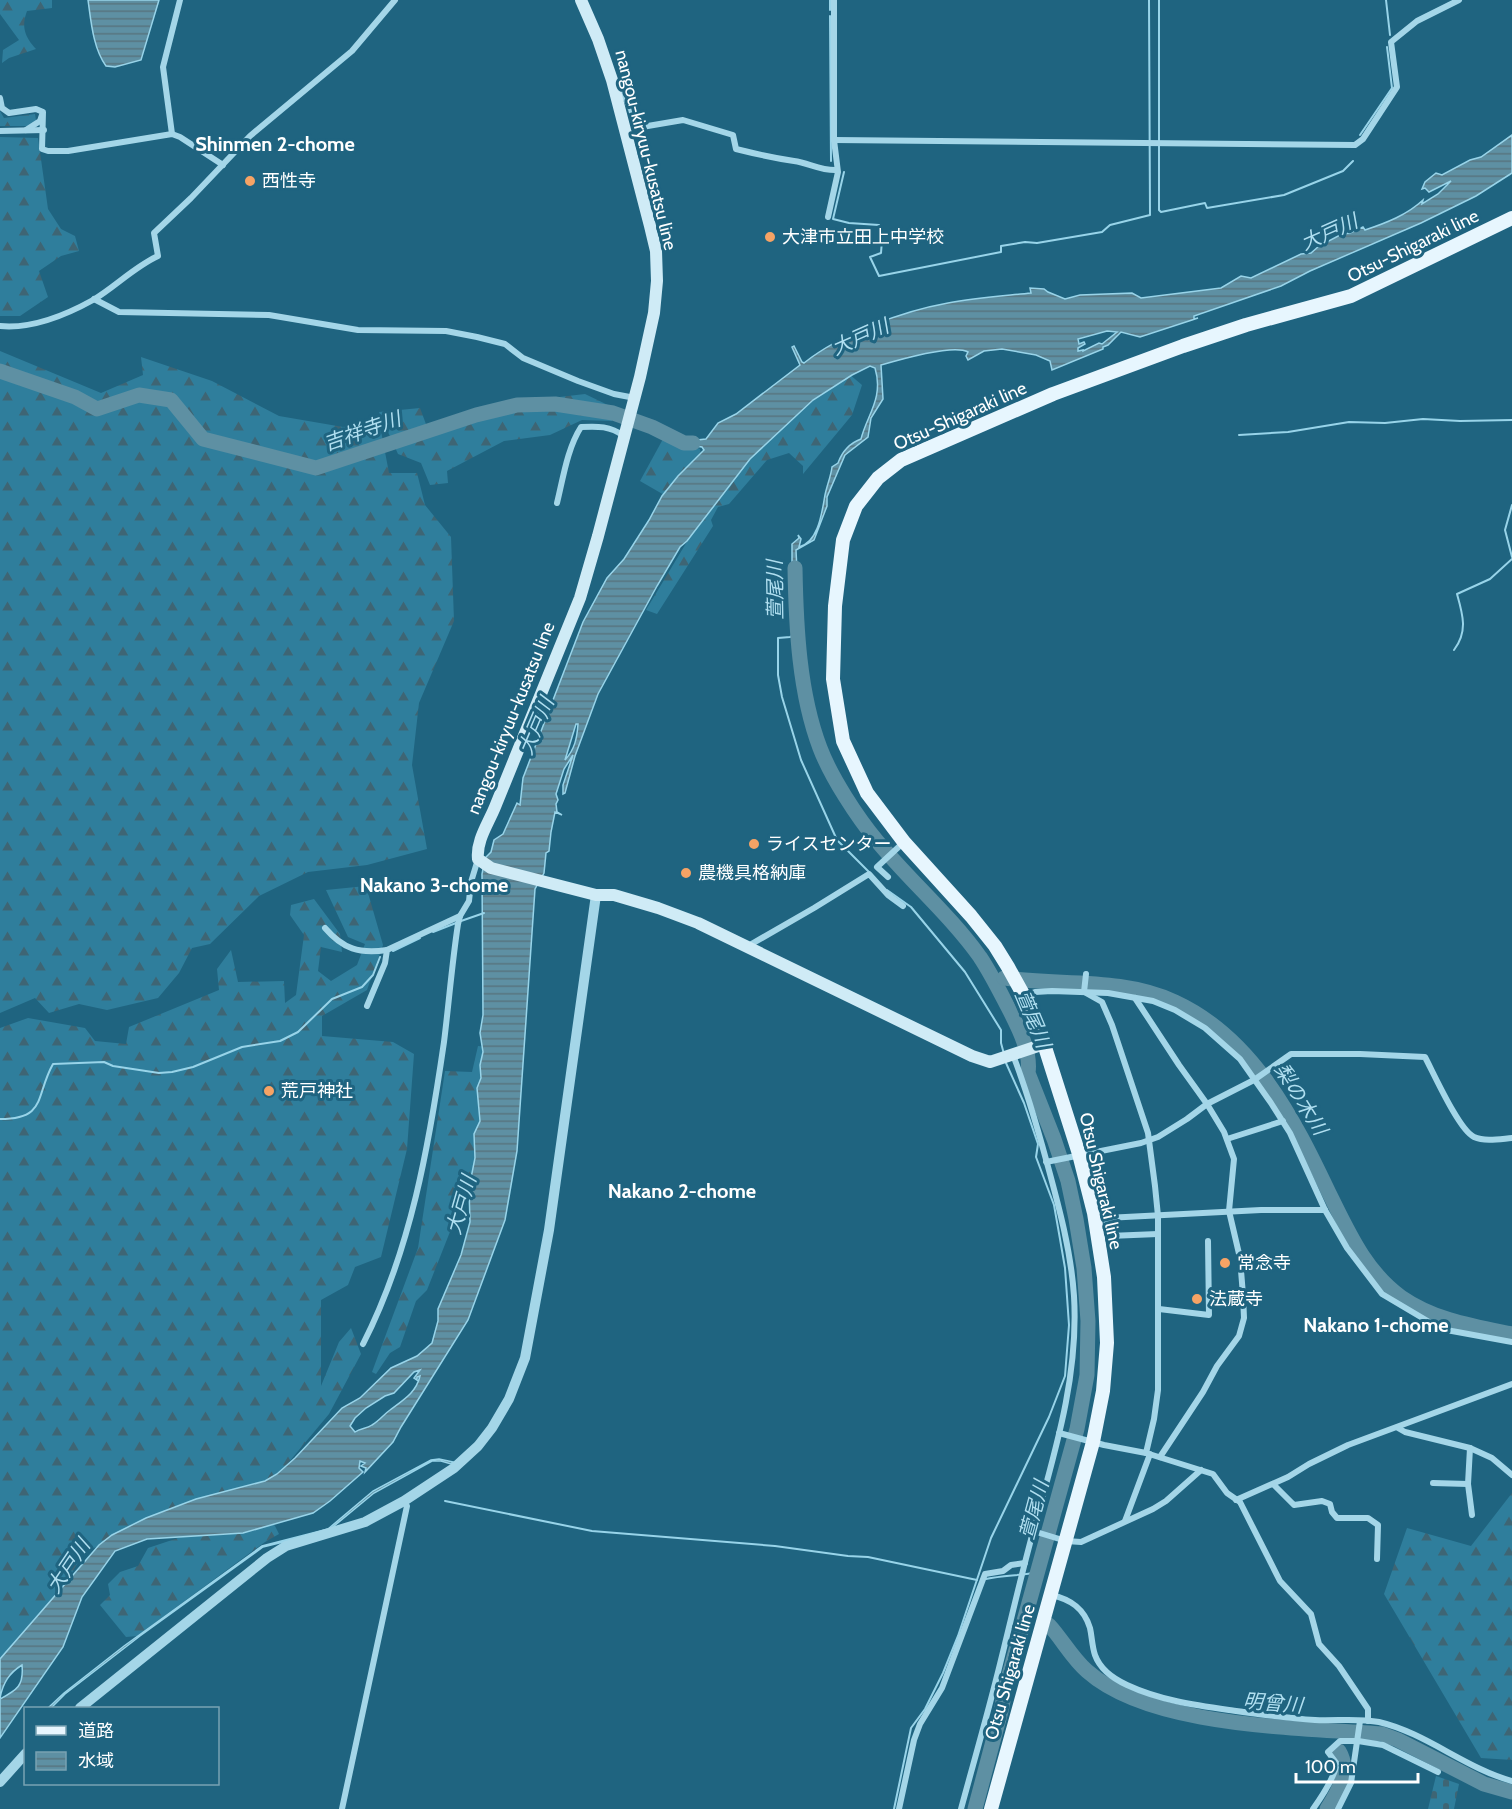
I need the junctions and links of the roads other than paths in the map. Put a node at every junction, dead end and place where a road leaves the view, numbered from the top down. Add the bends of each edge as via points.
1 (180, 0) edge
2 (395, 0) edge
3 (581, 0) edge
4 (834, 0) edge
5 (1459, 0) edge
6 (612, 80) junction
7 (0, 98) edge
8 (43, 112) junction
9 (25, 130) junction
10 (44, 130) junction
11 (0, 131) edge
12 (172, 134) junction
13 (834, 140) junction
14 (223, 165) junction
15 (837, 170) junction
16 (828, 217) dead end
17 (1512, 218) edge
18 (94, 299) junction
19 (0, 326) edge
20 (634, 398) junction
21 (625, 434) junction
22 (557, 503) dead end
23 (901, 844) junction
24 (481, 861) junction
25 (888, 877) dead end
26 (596, 895) junction
27 (903, 906) dead end
28 (459, 920) junction
29 (325, 928) dead end
30 (748, 946) junction
31 (387, 950) junction
32 (1086, 974) dead end
33 (1022, 992) junction
34 (1085, 992) junction
35 (1135, 998) junction
36 (368, 1006) dead end
37 (1042, 1044) junction
38 (1014, 1055) junction
39 (1256, 1079) junction
40 (1207, 1104) junction
41 (1283, 1121) junction
42 (1512, 1138) edge
43 (1227, 1139) junction
44 (1149, 1140) junction
45 (1075, 1155) junction
46 (1046, 1162) junction
47 (1229, 1211) junction
48 (1328, 1213) junction
49 (1158, 1216) junction
50 (1102, 1227) junction
51 (1158, 1234) junction
52 (1208, 1241) dead end
53 (1159, 1309) junction
54 (1512, 1342) edge
55 (363, 1344) dead end
56 (1512, 1384) edge
57 (1398, 1428) junction
58 (1061, 1433) junction
59 (1090, 1441) junction
60 (1470, 1448) junction
61 (1148, 1454) junction
62 (1160, 1457) junction
63 (1201, 1470) junction
64 (1512, 1475) edge
65 (1433, 1483) dead end
66 (1273, 1484) junction
67 (1468, 1484) junction
68 (1236, 1500) junction
69 (404, 1501) junction
70 (1472, 1515) dead end
71 (1125, 1521) junction
72 (1035, 1532) junction
73 (1063, 1540) junction
74 (1377, 1559) dead end
75 (1025, 1563) junction
76 (1051, 1595) junction
77 (81, 1707) edge
78 (1368, 1721) junction
79 (1360, 1724) junction
80 (1358, 1739) junction
81 (24, 1755) edge
82 (1438, 1772) dead end
83 (0, 1782) edge
84 (1512, 1782) edge
85 (342, 1809) edge
86 (899, 1809) edge
87 (961, 1809) edge
88 (991, 1809) edge
89 (1313, 1809) edge
90 (1338, 1809) edge

1 - 12 street via 163,67
2 - 14 street via 352,51 250,136
3 - 6 main road, nangou-kiryuu-kusatsu line
4 - 13 street
5 - 13 street via 1417,21 1391,42 1397,87 1363,139 1355,144
6 - 15 street via 618,83 631,109 636,128 683,120 733,135 736,149 825,171
6 - 20 main road, nangou-kiryuu-kusatsu line via 656,251 654,313
7 - 8 street via 2,108 9,113 36,108
8 - 9 street via 40,121
8 - 10 street
9 - 10 street
9 - 11 street
10 - 12 street via 42,149 48,151
12 - 14 street
13 - 15 street
14 - 18 street via 154,233 158,256
15 - 16 street
17 - 23 main road, Otsu-Shigaraki line via 1351,296 1246,325 1053,394 901,460 878,478 856,506 843,540 835,606 833,679 843,741 867,793
18 - 19 street via 28,324
18 - 20 street via 119,312 269,315 358,330 446,331 505,344 523,358 614,394
20 - 21 main road, nangou-kiryuu-kusatsu line
21 - 22 street via 613,428 581,428
21 - 24 main road, nangou-kiryuu-kusatsu line via 580,598 480,840 477,849
23 - 25 street via 877,867
23 - 33 main road, Otsu-Shigaraki line via 971,916 995,946
24 - 26 main road via 491,868
24 - 28 street
26 - 30 main road via 658,908
26 - 69 street via 549,1230 525,1358 509,1399 478,1446 454,1468
27 - 30 street via 869,874
28 - 31 street
28 - 55 street via 444,1042 413,1211 379,1313
29 - 31 street via 352,949
30 - 38 main road via 972,1056 990,1062
31 - 36 street
32 - 34 street
33 - 34 street
33 - 37 main road, Otsu Shigaraki line
34 - 35 street
34 - 44 street via 1102,1002 1112,1024
35 - 39 street via 1174,1010 1204,1028 1222,1041
35 - 40 street
37 - 38 main road
37 - 45 main road, Otsu Shigaraki line
38 - 46 street
39 - 40 street
39 - 41 street
39 - 42 street via 1291,1054 1425,1058 1460,1123 1472,1136
40 - 43 street
40 - 44 street
41 - 43 street
41 - 48 street
43 - 47 street via 1234,1160
44 - 45 street
44 - 49 street
45 - 46 street
45 - 50 main road, Otsu Shigaraki line
46 - 58 street via 1059,1205 1074,1297 1071,1372
47 - 48 street
47 - 49 street
47 - 62 street via 1240,1258 1243,1295 1244,1317 1239,1336
48 - 54 street via 1357,1264 1391,1301 1441,1329
49 - 50 street via 1106,1218
49 - 51 street
50 - 51 street via 1109,1236
50 - 59 main road, Otsu Shigaraki line via 1107,1343 1102,1391
51 - 53 street
52 - 53 street via 1209,1315
53 - 61 street via 1158,1390
56 - 57 street
57 - 60 street
57 - 66 street via 1328,1454
58 - 59 street
58 - 72 street
59 - 61 street
59 - 73 main road, Otsu Shigaraki line
60 - 64 street via 1492,1458
60 - 67 street
61 - 62 street
61 - 71 street
62 - 63 street
63 - 68 street via 1213,1474
63 - 71 street via 1166,1501
65 - 67 street
66 - 68 street
66 - 74 street via 1294,1505 1322,1501 1330,1504 1337,1518 1368,1518 1378,1525
67 - 70 street
68 - 78 street via 1280,1581 1311,1614 1319,1644 1368,1709
69 - 77 street via 365,1522 286,1546 267,1558
69 - 85 street via 407,1506
71 - 73 street via 1081,1542
72 - 73 street
72 - 75 street
73 - 76 main road, Otsu Shigaraki line
75 - 86 street via 986,1575 942,1688 914,1740
75 - 87 street
76 - 79 street via 1065,1598 1085,1614 1095,1656 1110,1676 1128,1685 1189,1704
76 - 88 main road, Otsu Shigaraki line
78 - 79 street
78 - 84 street via 1403,1730
79 - 80 street
80 - 82 street via 1383,1745
80 - 89 street via 1340,1741 1328,1752 1336,1768
80 - 90 street via 1351,1783
81 - 83 street

